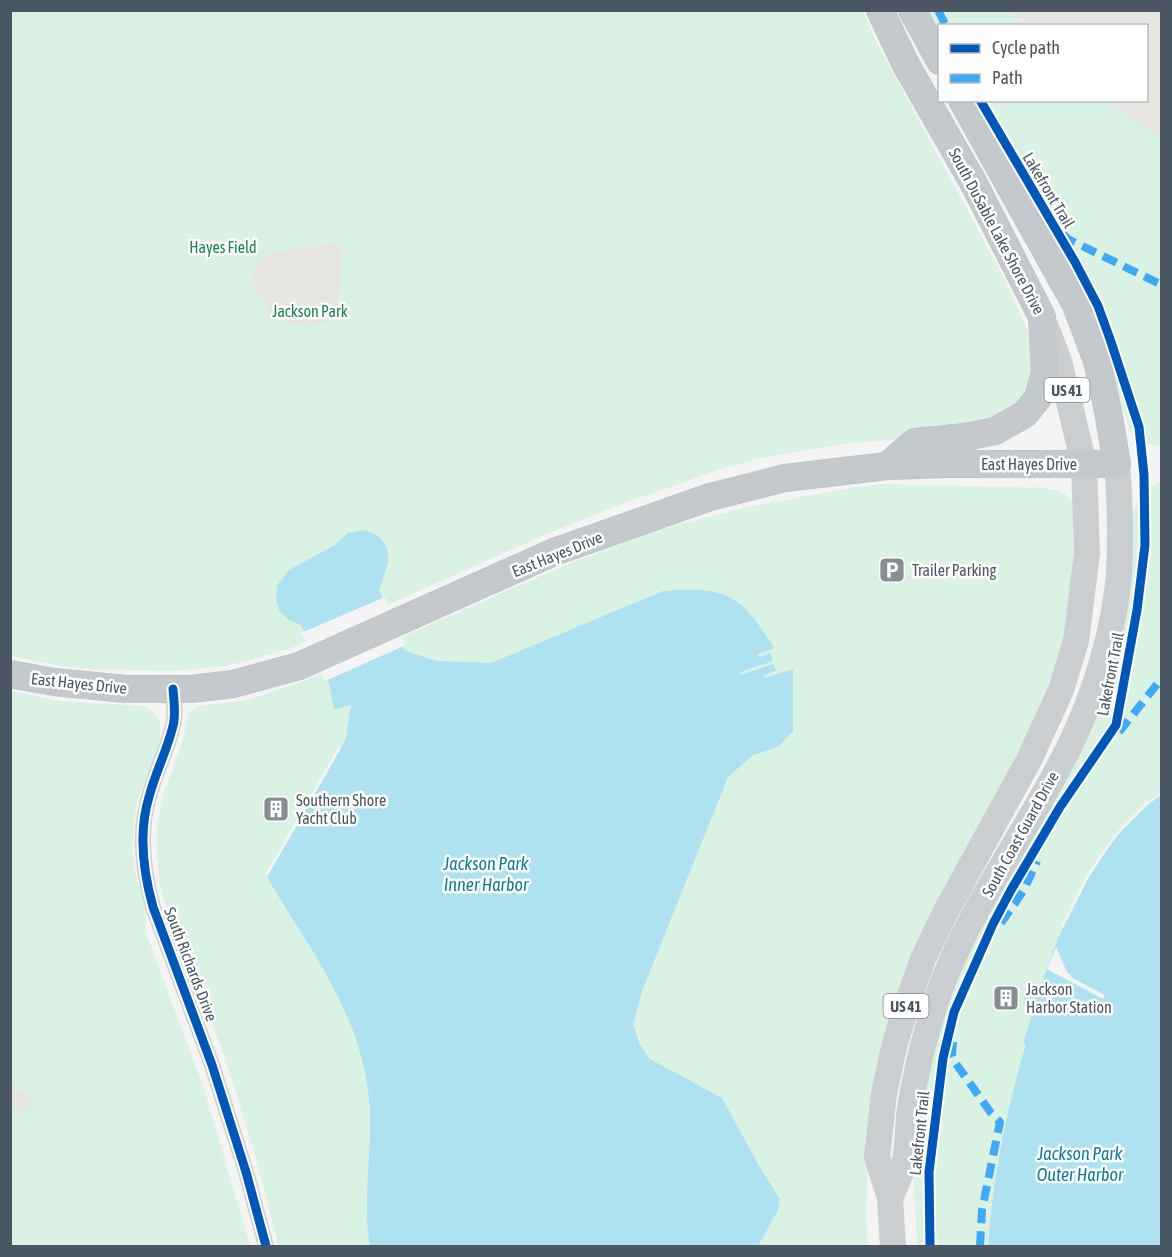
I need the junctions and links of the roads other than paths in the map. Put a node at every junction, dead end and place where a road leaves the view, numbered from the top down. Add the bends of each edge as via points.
1 (879, 10) edge
2 (912, 10) edge
3 (938, 59) edge
4 (963, 102) edge
5 (1042, 317) junction
6 (1084, 464) junction
7 (1117, 464) junction
8 (887, 466) junction
9 (10, 674) edge
10 (173, 689) junction
11 (890, 1198) junction
12 (266, 1246) edge
13 (893, 1246) edge

1 - 5 highway, South DuSable Lake Shore Drive / US 41
2 - 3 highway
4 - 7 highway, South DuSable Lake Shore Drive / US 41 via 1076,305 1097,361
5 - 6 main road, South DuSable Lake Shore Drive / US 41 via 1059,361
5 - 8 highway via 1045,374 1038,398 1025,414 995,432 915,442
6 - 7 highway, East Hayes Drive
6 - 8 highway, East Hayes Drive
6 - 11 main road, South Coast Guard Drive / US 41 via 1087,554 1076,641 1061,690 1029,760 945,913 907,1004 889,1069 877,1157
7 - 11 main road, South Coast Guard Drive / US 41 via 1121,512 1119,575 1096,677 1072,739 965,933 945,978 919,1058 905,1161
8 - 10 highway, East Hayes Drive via 785,478 710,497 554,552 299,666 233,684
9 - 10 highway, East Hayes Drive via 126,689
10 - 12 street, South Richards Drive via 173,725 144,819 146,883 212,1065
11 - 13 main road, South Coast Guard Drive / US 41

